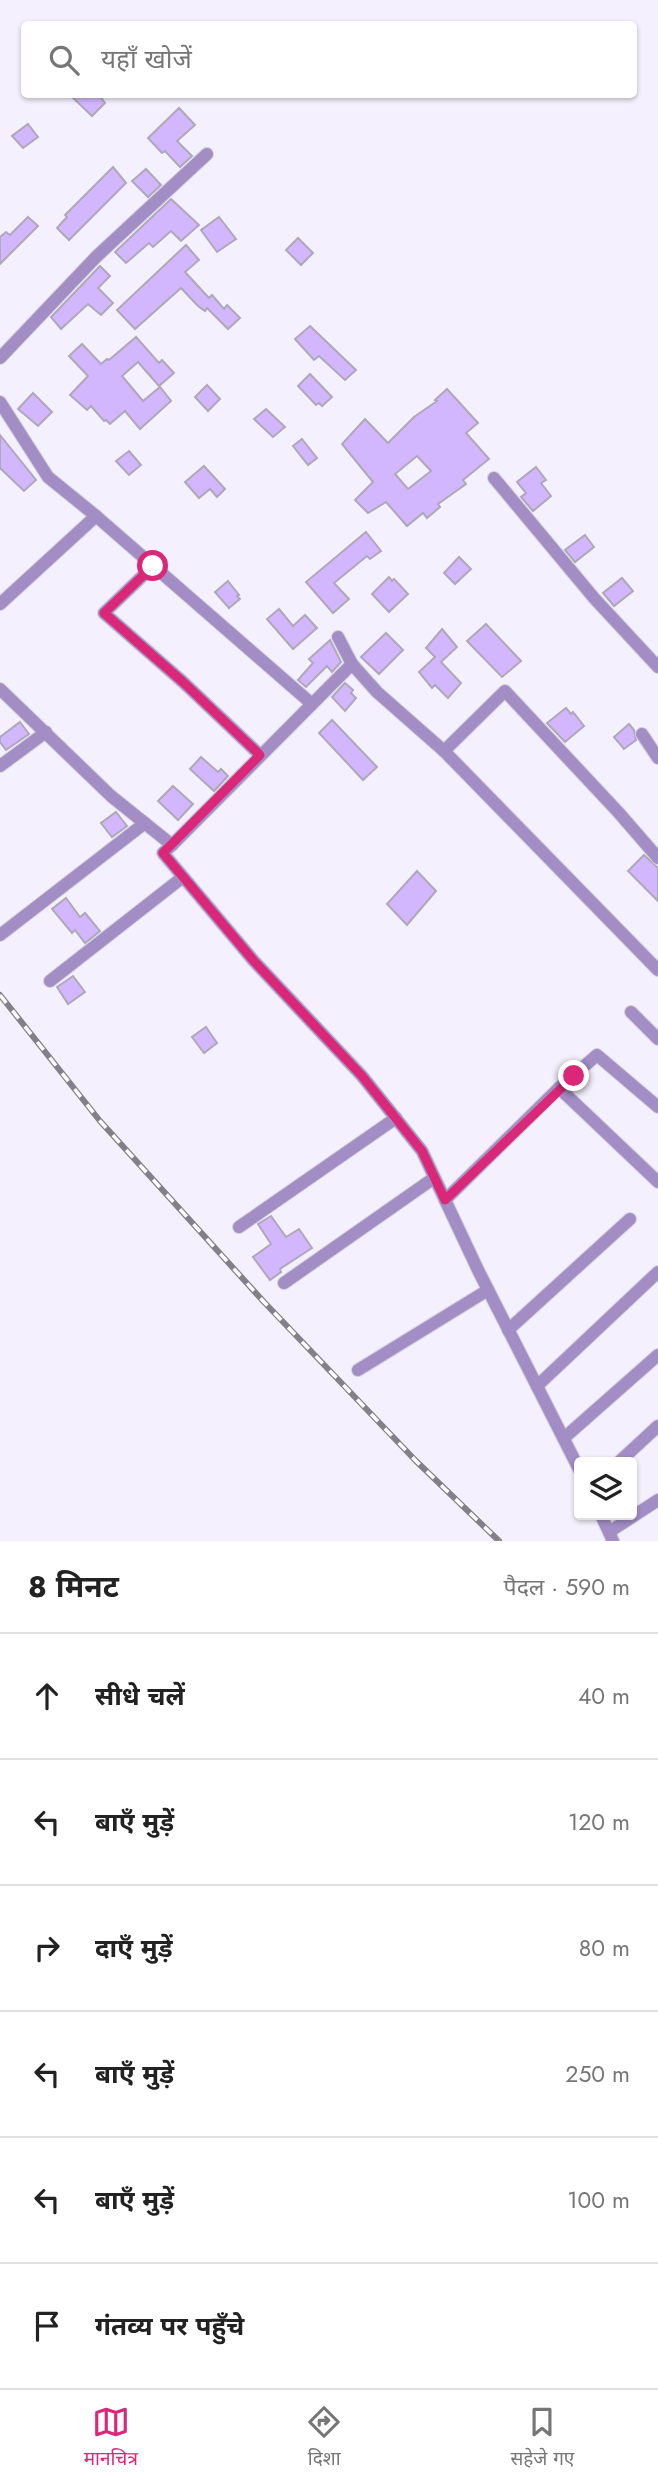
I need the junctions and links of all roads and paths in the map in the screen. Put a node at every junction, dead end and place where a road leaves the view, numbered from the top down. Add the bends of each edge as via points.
1 (207, 154) dead end
2 (0, 358) edge
3 (0, 402) edge
4 (494, 478) dead end
5 (96, 516) junction
6 (153, 566) junction
7 (0, 604) edge
8 (338, 637) dead end
9 (352, 664) junction
10 (658, 667) edge
11 (0, 689) edge
12 (312, 704) junction
13 (46, 732) junction
14 (642, 734) dead end
15 (444, 751) junction
16 (260, 755) junction
17 (658, 758) edge
18 (0, 766) edge
19 (145, 823) junction
20 (172, 845) junction
21 (658, 858) edge
22 (183, 877) junction
23 (0, 935) edge
24 (658, 970) edge
25 (50, 981) dead end
26 (631, 1012) dead end
27 (658, 1039) edge
28 (559, 1088) junction
29 (658, 1107) edge
30 (396, 1118) junction
31 (435, 1178) junction
32 (658, 1182) edge
33 (445, 1200) junction
34 (630, 1219) dead end
35 (239, 1227) dead end
36 (658, 1272) edge
37 (284, 1283) dead end
38 (488, 1290) junction
39 (508, 1330) junction
40 (658, 1354) edge
41 (358, 1370) dead end
42 (537, 1386) junction
43 (658, 1426) edge
44 (564, 1438) junction
45 (624, 1457) edge
46 (574, 1458) edge
47 (658, 1500) edge
48 (603, 1520) edge
49 (611, 1537) edge

1 - 2 street via 96,257
3 - 5 street via 48,477
4 - 10 street
5 - 6 street
5 - 7 street
6 - 12 street
6 - 16 street via 104,613
8 - 9 street
9 - 12 street
9 - 15 street
11 - 13 street
12 - 16 street
13 - 18 street
13 - 19 street
14 - 17 street
15 - 21 street via 505,691
15 - 24 street
16 - 20 street
19 - 20 street
19 - 23 street
20 - 22 street via 163,853
22 - 25 street
22 - 30 street
26 - 27 street
28 - 29 street via 597,1055
28 - 32 street
28 - 33 street
30 - 31 street via 422,1151
30 - 35 street
31 - 33 street
31 - 37 street
33 - 38 street
34 - 39 street
36 - 42 street
38 - 39 street
38 - 41 street
39 - 42 street
40 - 44 street
42 - 44 street
43 - 45 street
44 - 46 street
47 - 49 street
48 - 49 street

